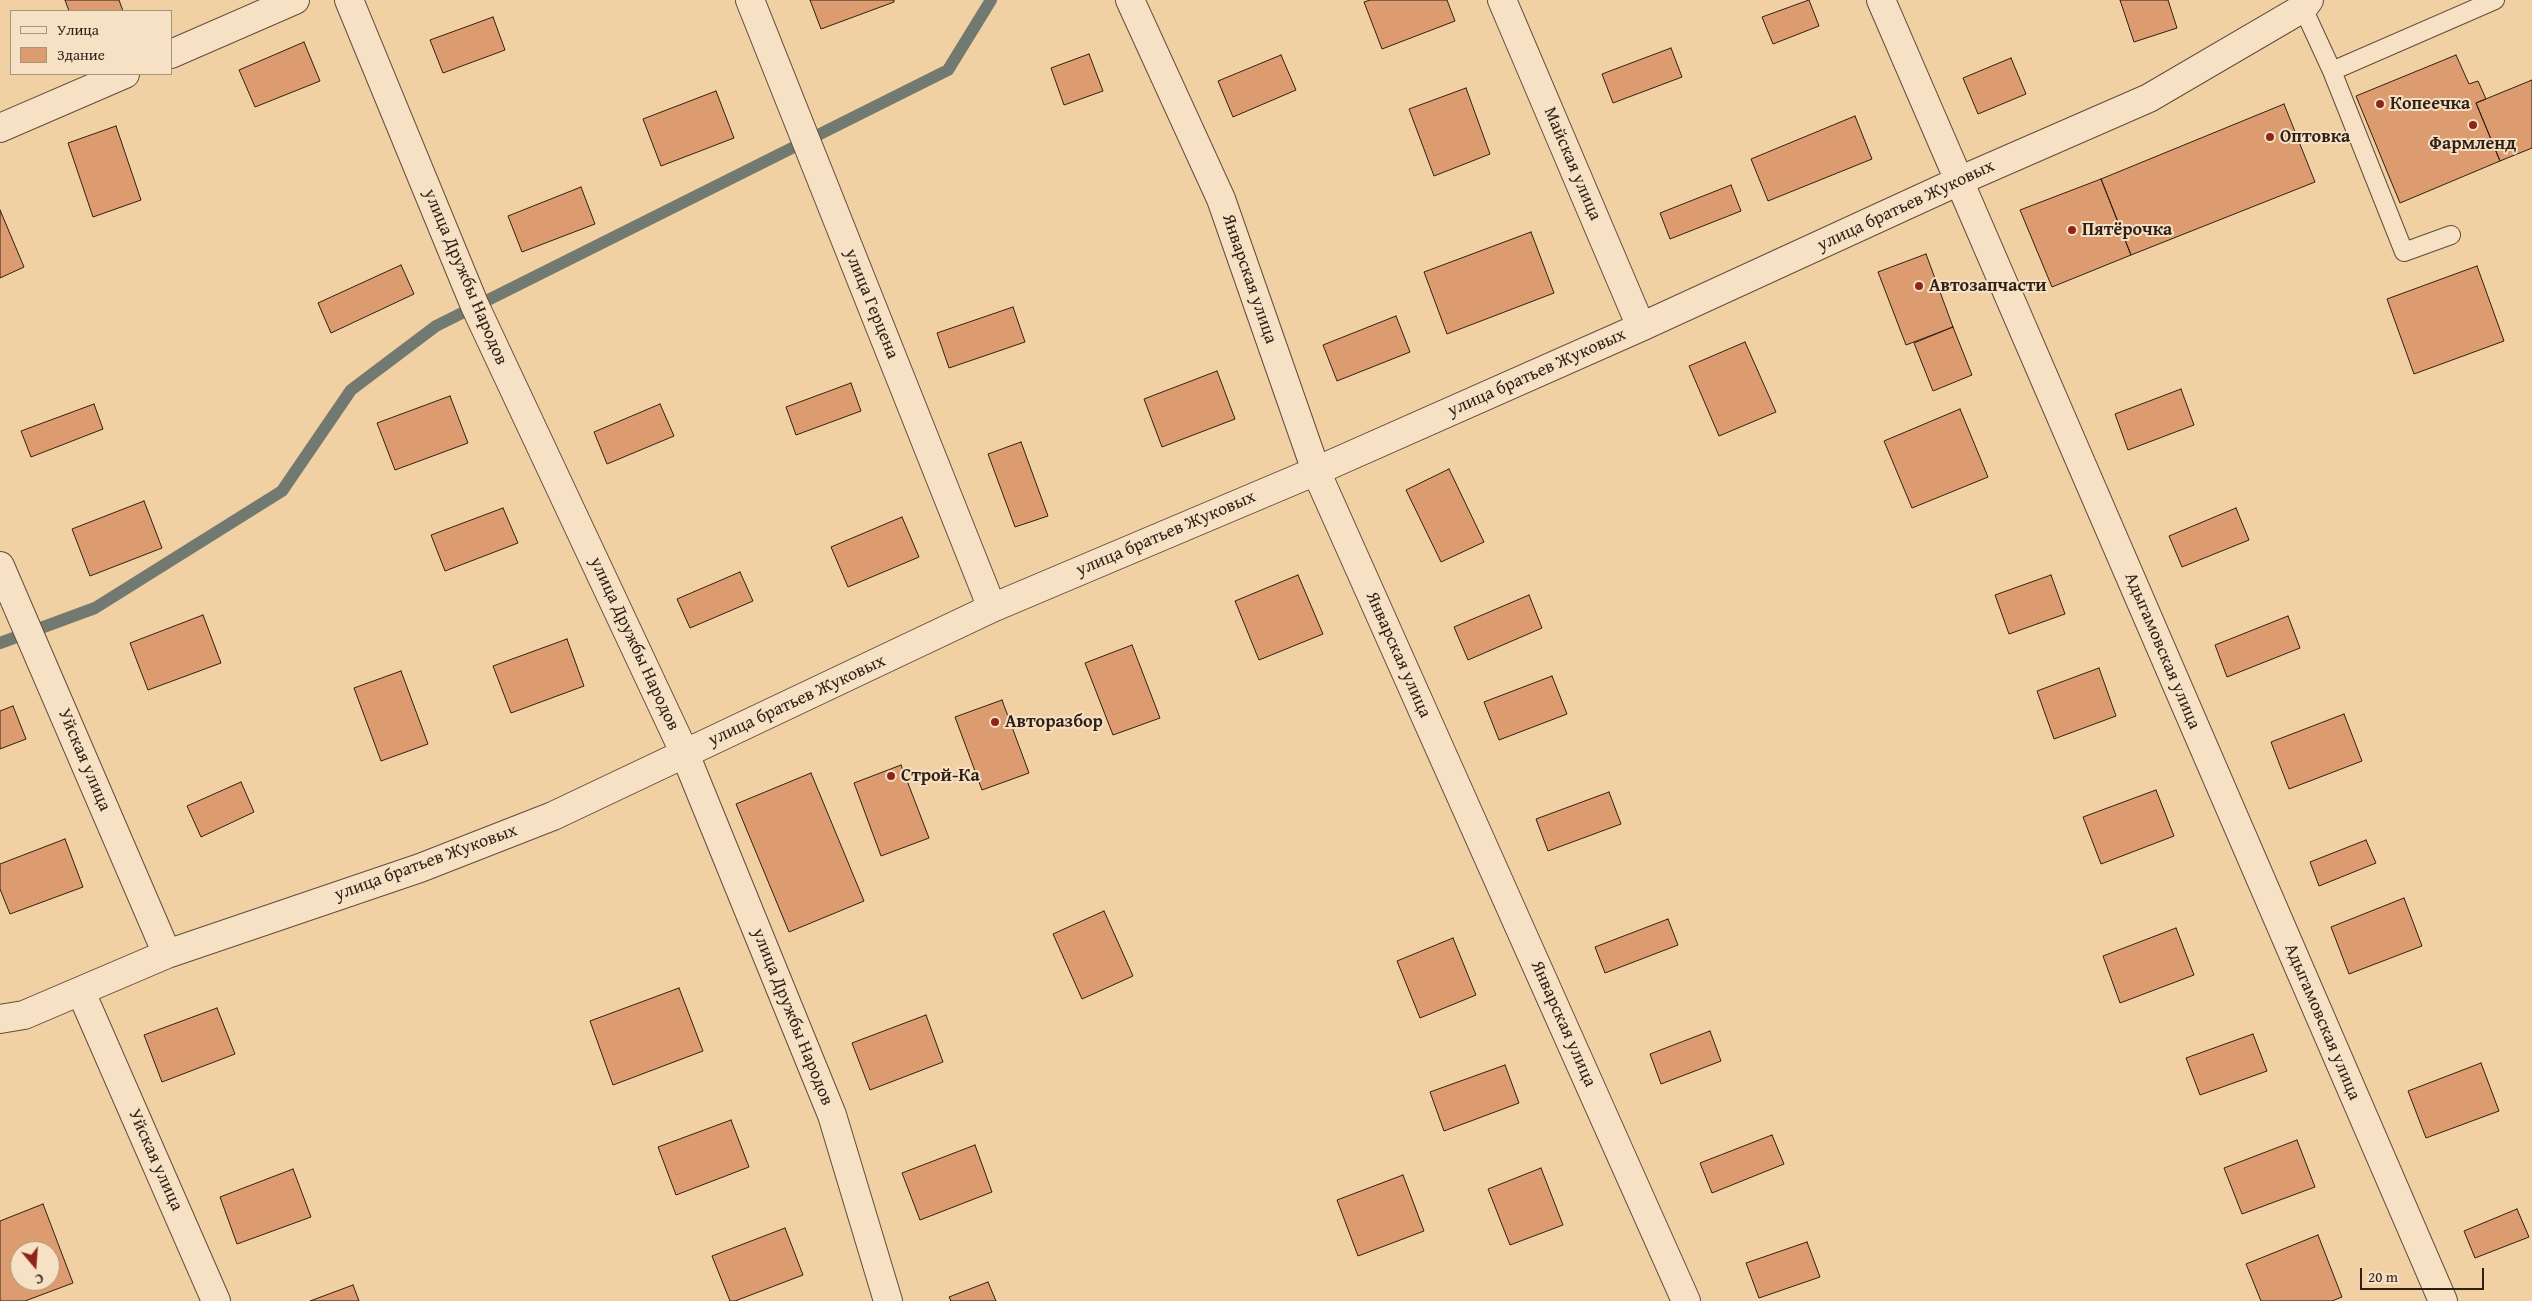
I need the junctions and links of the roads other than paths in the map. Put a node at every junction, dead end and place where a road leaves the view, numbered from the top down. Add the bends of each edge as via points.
1 (295, 0) edge
2 (349, 0) edge
3 (750, 0) edge
4 (1130, 0) edge
5 (1502, 0) edge
6 (1881, 0) edge
7 (2496, 0) edge
8 (2306, 4) edge
9 (172, 54) edge
10 (2332, 71) junction
11 (122, 75) edge
12 (0, 128) edge
13 (1959, 180) junction
14 (2451, 235) dead end
15 (1641, 327) junction
16 (1316, 471) junction
17 (0, 566) edge
18 (992, 608) junction
19 (685, 754) junction
20 (167, 954) junction
21 (81, 992) junction
22 (0, 1019) edge
23 (216, 1301) edge
24 (888, 1301) edge
25 (1686, 1301) edge
26 (2442, 1301) edge

1 - 9 street
2 - 19 street, улица Дружбы Народов via 475,306
3 - 18 street, улица Герцена
4 - 16 street, Январская улица via 1221,199
5 - 15 street, Майская улица
6 - 13 street, Адыгамовская улица
7 - 10 lane
8 - 10 lane
8 - 13 street, улица братьев Жуковых via 2149,98
10 - 14 lane via 2404,252
11 - 12 street
13 - 15 street, улица братьев Жуковых
13 - 26 street, Адыгамовская улица
15 - 16 street, улица братьев Жуковых
16 - 18 street, улица братьев Жуковых
16 - 25 street, Январская улица
17 - 20 street, Уйская улица
18 - 19 street, улица братьев Жуковых
19 - 20 street, улица братьев Жуковых via 553,816 429,864
19 - 24 street, улица Дружбы Народов via 832,1115
20 - 21 street, улица братьев Жуковых
21 - 22 street, улица братьев Жуковых via 24,1015
21 - 23 street, Уйская улица

